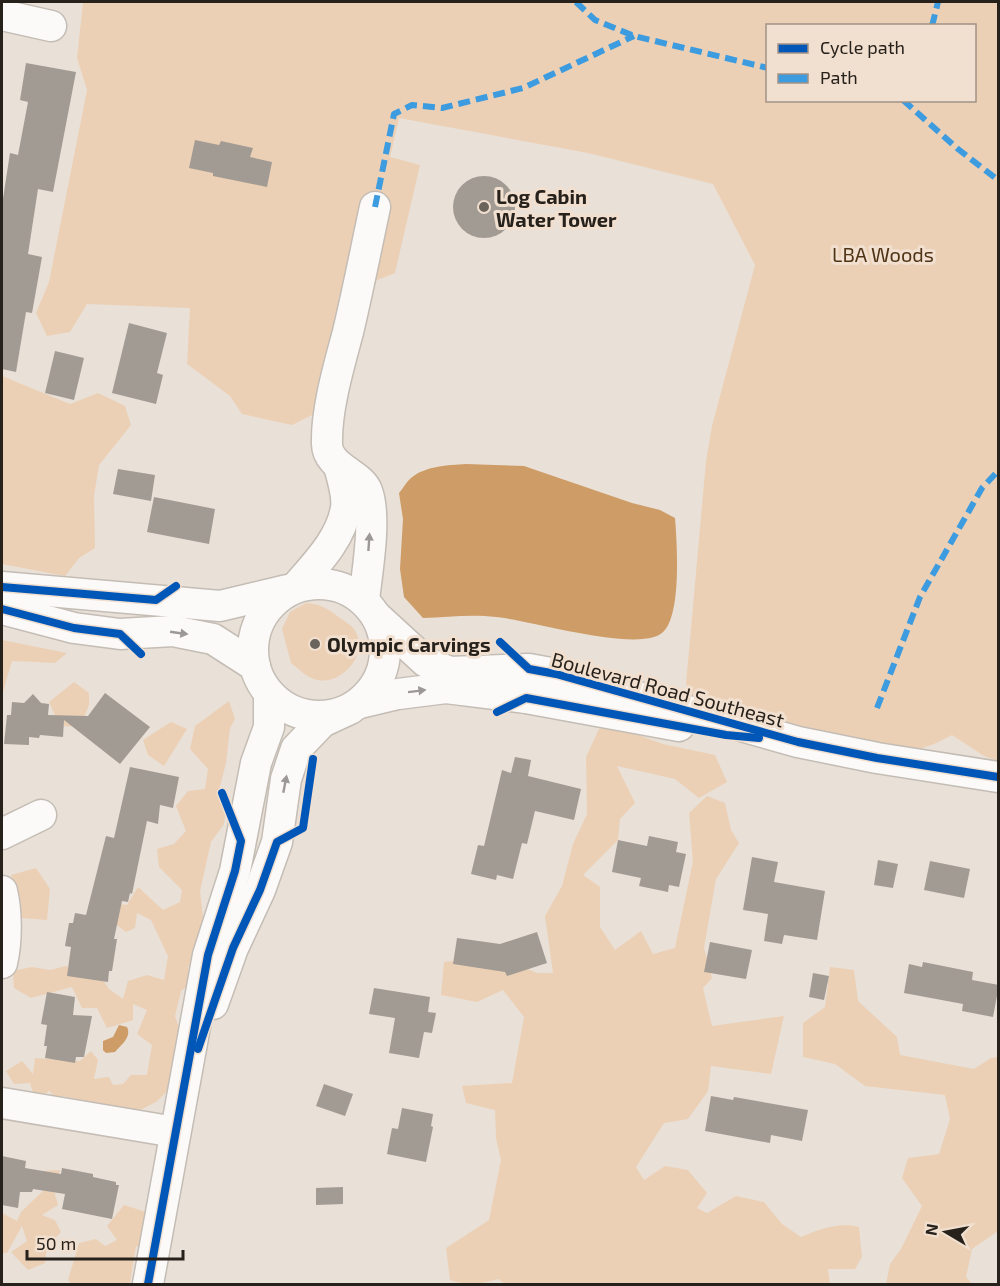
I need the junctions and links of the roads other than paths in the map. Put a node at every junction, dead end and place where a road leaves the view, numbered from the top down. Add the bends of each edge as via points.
1 (3, 23) edge
2 (51, 26) dead end
3 (375, 207) dead end
4 (339, 466) junction
5 (2, 587) edge
6 (293, 588) junction
7 (2, 609) edge
8 (371, 609) junction
9 (255, 666) junction
10 (269, 694) junction
11 (355, 706) junction
12 (798, 742) junction
13 (999, 777) edge
14 (41, 815) dead end
15 (2, 834) edge
16 (2, 891) edge
17 (2, 963) edge
18 (182, 1095) junction
19 (2, 1103) edge
20 (175, 1131) junction
21 (148, 1284) edge

1 - 2 street
3 - 4 street via 330,412 328,452
4 - 6 street via 347,506 339,529 326,552
8 -> 4 street via 371,512 367,489
5 - 6 street via 220,606
6 - 8 street via 321,583 337,585 351,591
6 - 9 street via 273,601 261,618 254,637
7 -> 9 street via 85,630 120,634 173,631 213,639
8 - 11 street via 384,635 386,654 373,690
8 - 12 street, Boulevard Road Southeast via 426,662 450,672 529,669 556,674
9 - 10 street
10 - 11 street via 286,708 307,716 329,716
10 - 18 street via 269,727 256,763 235,871 208,955
11 -> 12 street, Boulevard Road Southeast via 398,694 446,688 526,698 726,735
18 -> 11 street via 233,948 273,852 285,779 296,749 322,722
12 - 13 street, Boulevard Road Southeast
14 - 15 street
16 - 17 street
18 - 20 street
19 - 20 street
20 - 21 street

